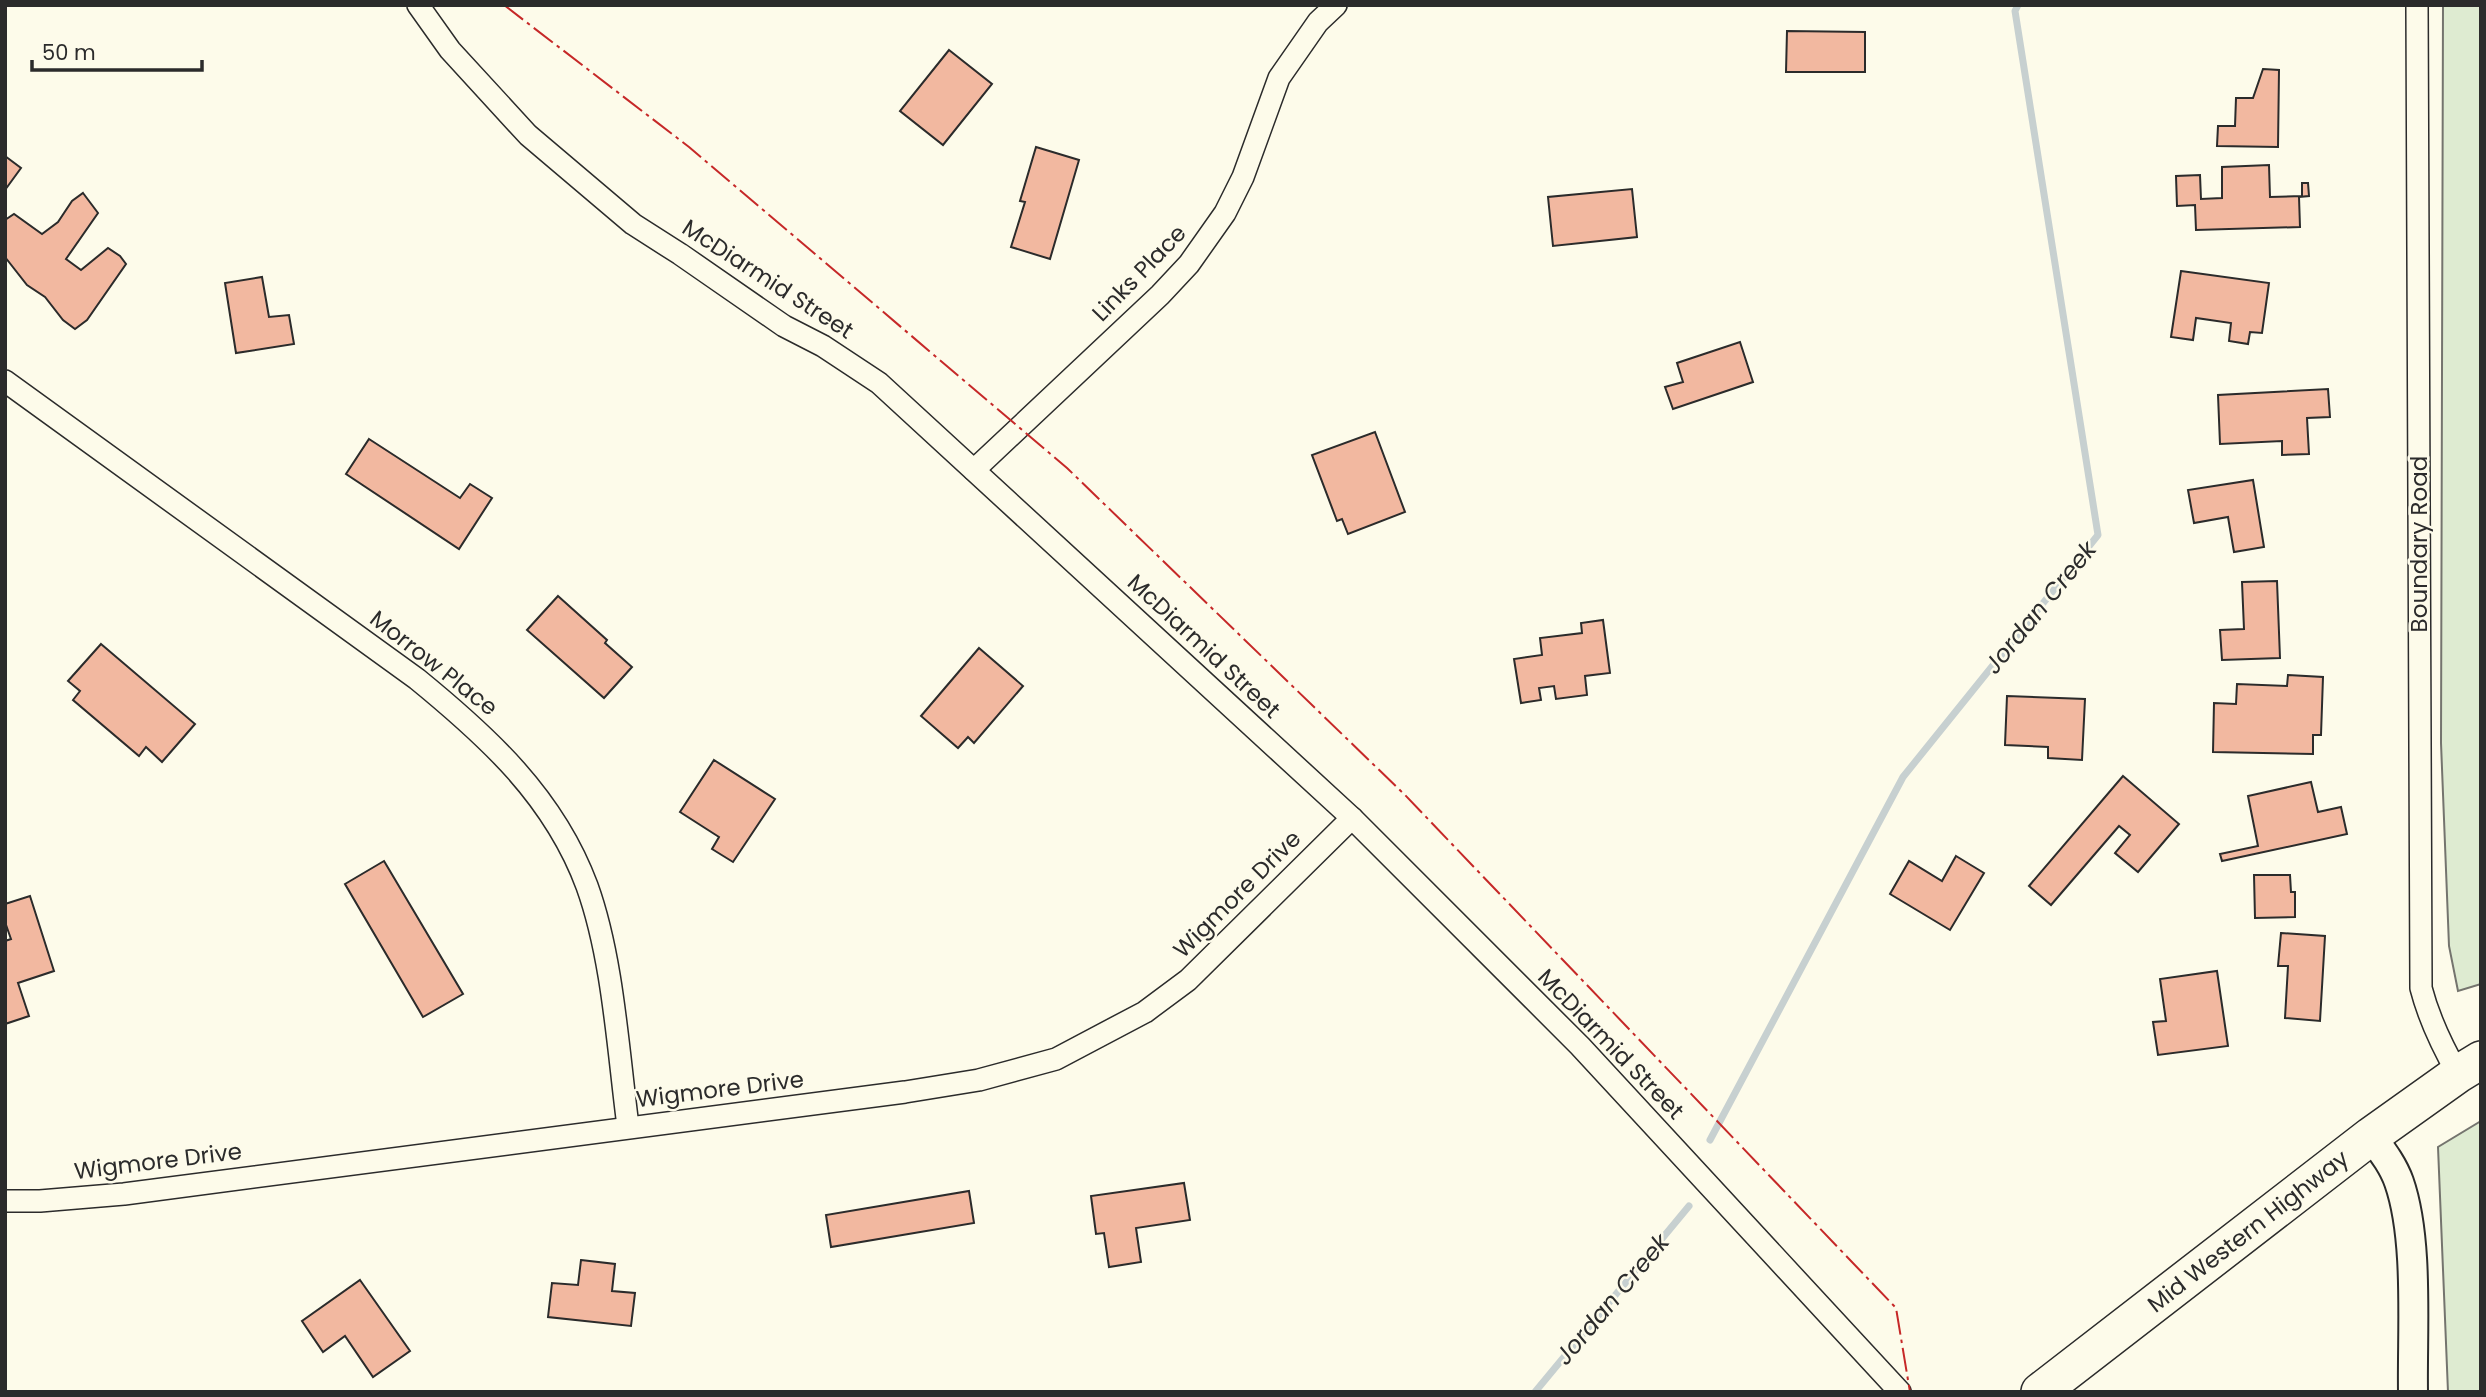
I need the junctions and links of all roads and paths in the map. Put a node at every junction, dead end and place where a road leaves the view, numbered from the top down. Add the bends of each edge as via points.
1 (418, 5) edge
2 (1336, 5) edge
3 (2417, 5) edge
4 (5, 381) edge
5 (974, 470) junction
6 (1352, 818) junction
7 (2469, 1067) edge
8 (628, 1126) junction
9 (2371, 1136) junction
10 (5, 1201) edge
11 (1900, 1392) edge
12 (2040, 1392) edge
13 (2413, 1392) edge

1 - 5 street, McDiarmid Street via 477,81 561,165 633,224 784,326 879,383
2 - 5 street, Links Place via 1318,22 1279,78 1237,189 1189,264
3 - 7 street, Boundary Road via 2421,988 2438,1037
4 - 8 street, Morrow Place via 417,679 472,723 520,774 569,846 587,885 608,975
5 - 6 street, McDiarmid Street
6 - 8 street, Wigmore Drive via 1188,980 1145,1012 1056,1059 979,1080 905,1092
6 - 11 street, McDiarmid Street via 1580,1046
7 - 9 highway, Mid Western Highway
8 - 10 street, Wigmore Drive via 124,1194
9 - 12 highway, Mid Western Highway
9 - 13 street via 2390,1161 2407,1209

